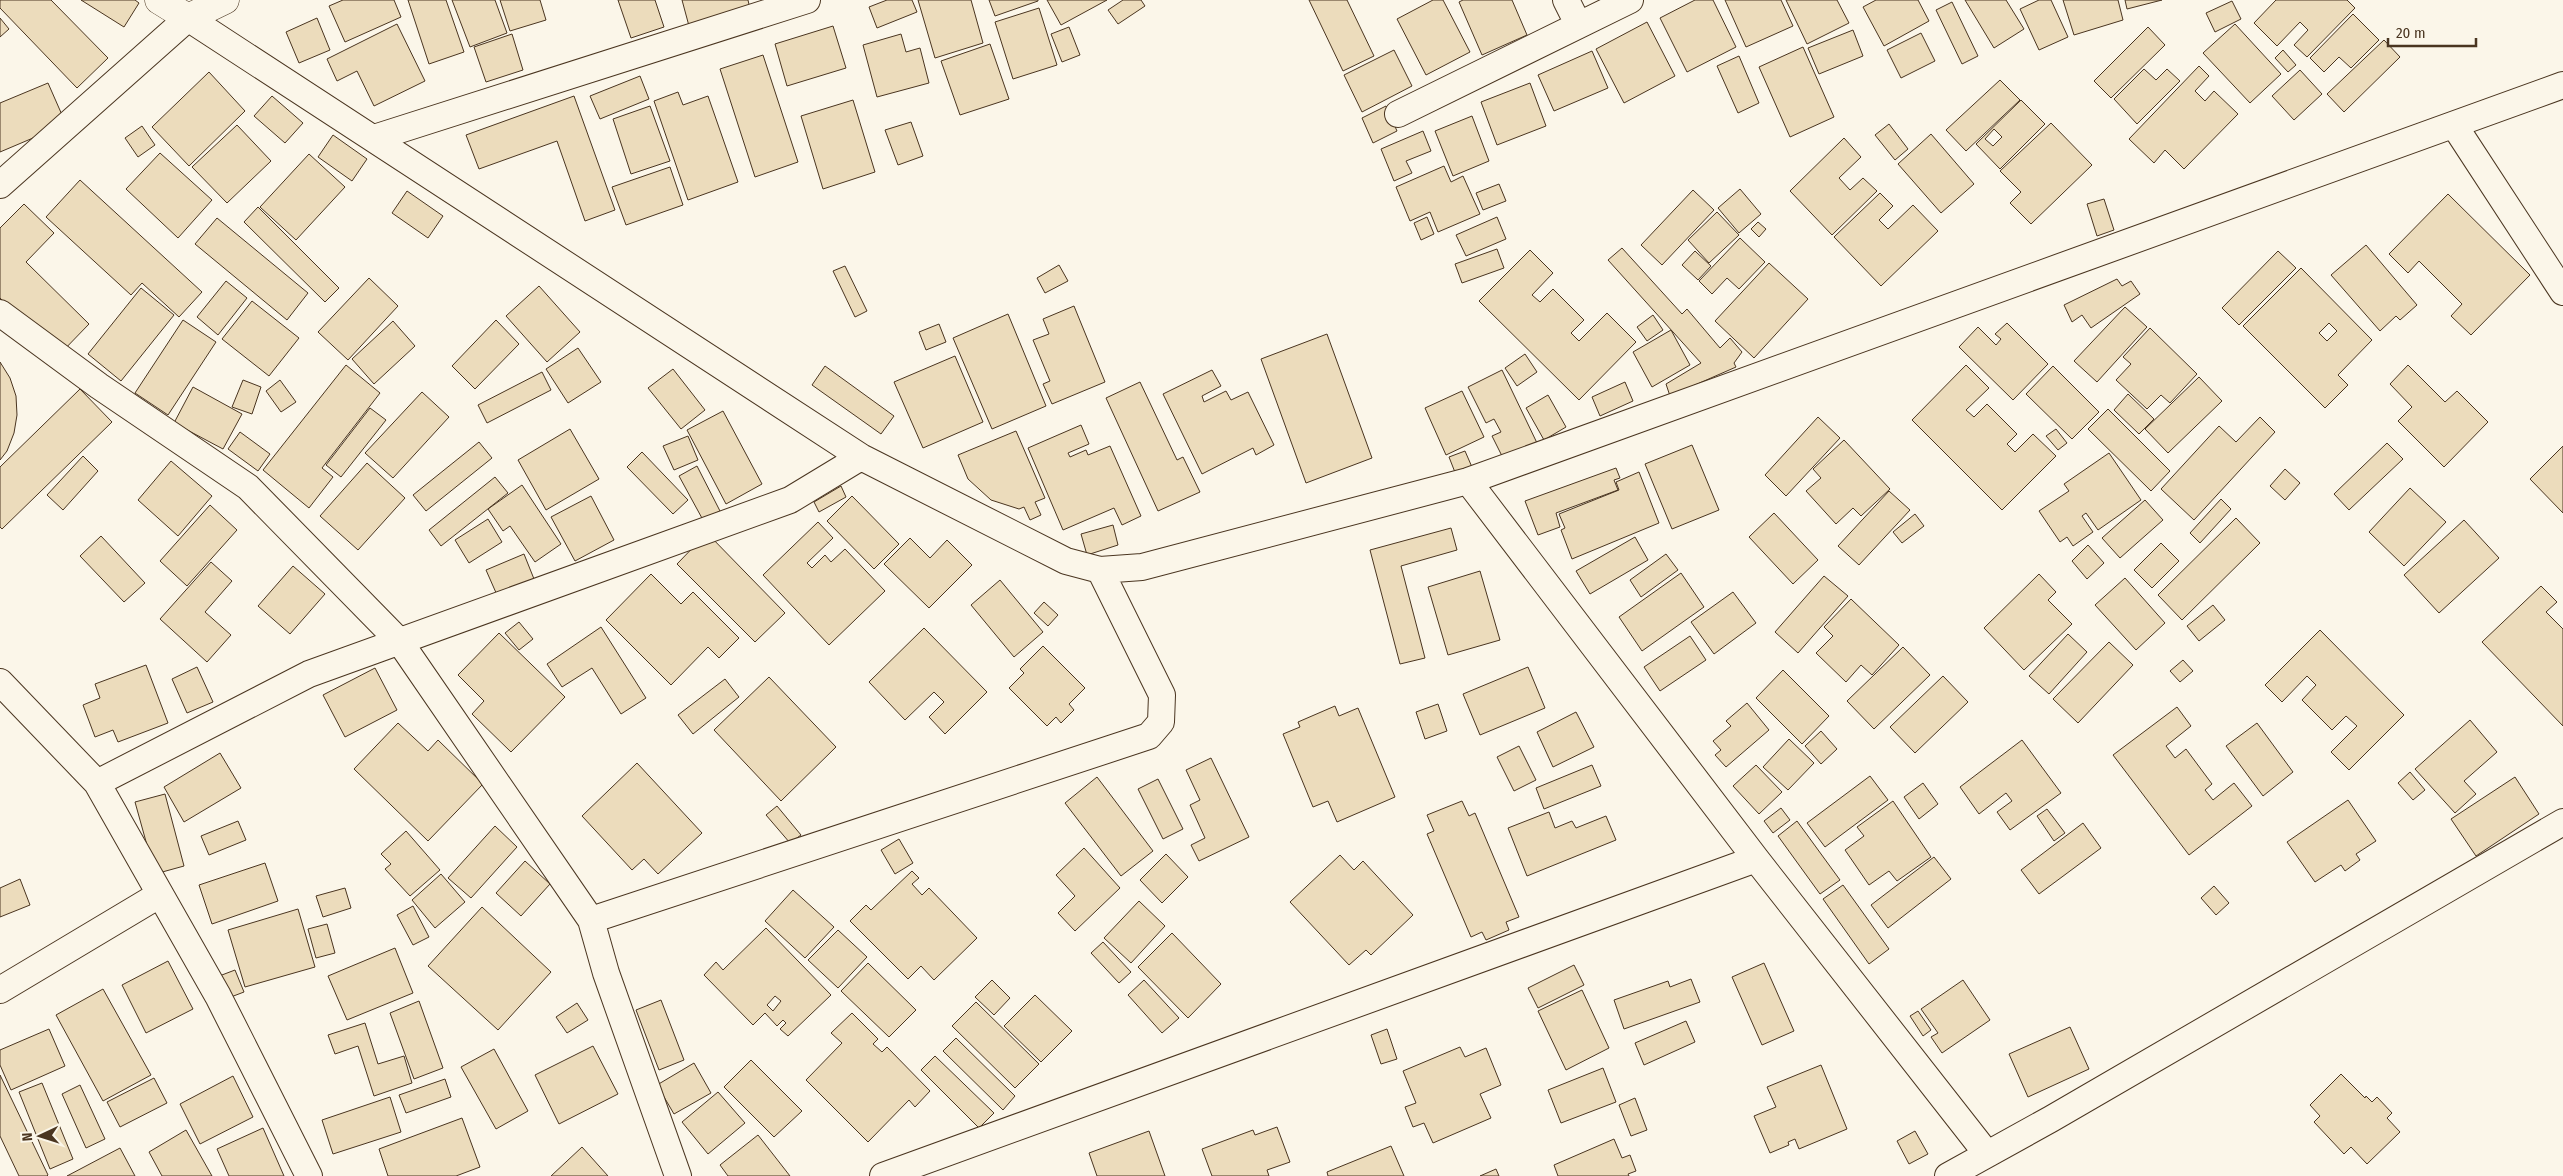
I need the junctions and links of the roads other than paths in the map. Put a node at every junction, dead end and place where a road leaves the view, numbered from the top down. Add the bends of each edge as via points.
1 (159, 0) edge
2 (225, 0) edge
3 (807, 0) edge
4 (1566, 0) edge
5 (1630, 0) edge
6 (188, 18) junction
7 (1578, 24) junction
8 (2563, 86) edge
9 (1398, 114) dead end
10 (2454, 125) junction
11 (374, 138) junction
12 (0, 185) edge
13 (2563, 292) edge
14 (0, 313) edge
15 (862, 457) junction
16 (1468, 481) junction
17 (1100, 570) junction
18 (400, 642) junction
19 (0, 682) edge
20 (97, 783) junction
21 (2563, 822) edge
22 (1756, 859) junction
23 (159, 895) junction
24 (591, 920) junction
25 (0, 990) edge
26 (1987, 1154) junction
27 (309, 1176) edge
28 (678, 1176) edge
29 (883, 1176) edge
30 (1948, 1176) edge

1 - 6 street
2 - 6 street
3 - 11 street
4 - 7 street
5 - 7 street
6 - 11 street
6 - 12 street
7 - 9 street
8 - 10 street
10 - 13 street
10 - 16 street
11 - 15 street
14 - 18 street via 99,386 248,487
15 - 17 street via 1066,561
15 - 18 street via 790,500
16 - 17 street via 1142,567
16 - 22 street
17 - 24 street via 1162,695 1161,722 1149,736
18 - 20 street via 309,674
18 - 24 street
19 - 20 street
20 - 23 street
21 - 26 street
22 - 26 street
22 - 29 street
23 - 25 street
23 - 27 street via 218,996
24 - 28 street via 606,973
26 - 30 street

